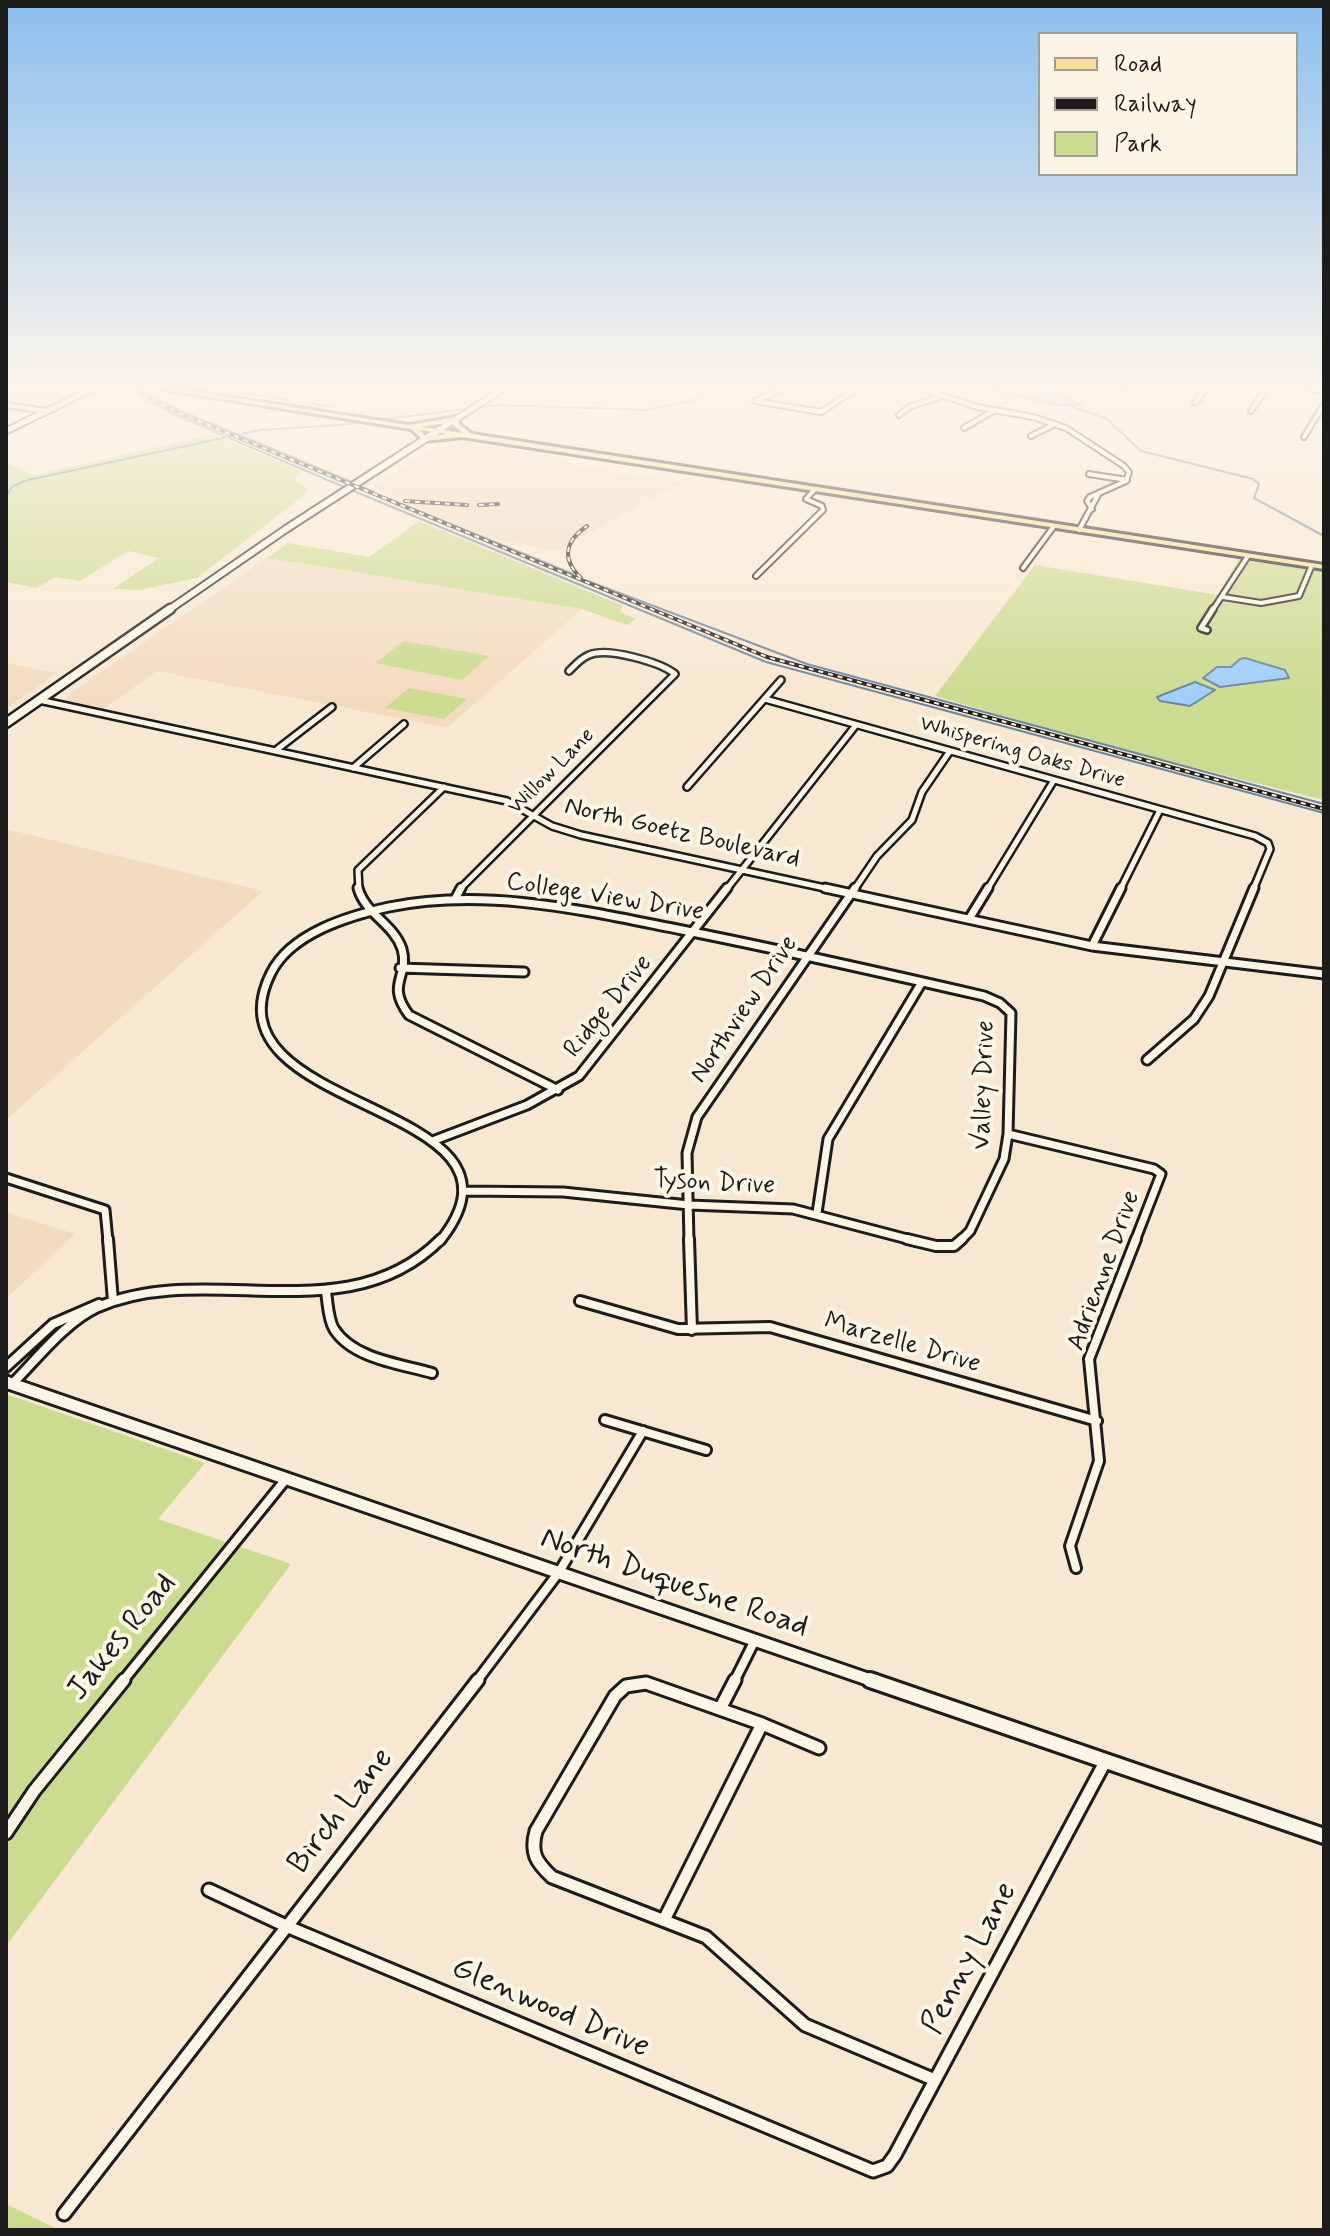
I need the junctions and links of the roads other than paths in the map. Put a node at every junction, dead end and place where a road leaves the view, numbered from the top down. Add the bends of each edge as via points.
1 (341, 493) edge
2 (811, 493) edge
3 (843, 493) edge
4 (1099, 493) edge
5 (1090, 524) junction
6 (1054, 526) junction
7 (1079, 530) junction
8 (1248, 556) junction
9 (1312, 565) junction
10 (1324, 567) edge
11 (1023, 568) dead end
12 (756, 576) dead end
13 (1223, 597) junction
14 (1207, 630) dead end
15 (569, 671) dead end
16 (781, 680) dead end
17 (765, 699) junction
18 (39, 700) junction
19 (332, 707) dead end
20 (6, 723) edge
21 (404, 724) dead end
22 (856, 725) junction
23 (275, 751) junction
24 (950, 751) junction
25 (353, 768) junction
26 (1054, 780) junction
27 (444, 787) junction
28 (687, 787) dead end
29 (1160, 810) junction
30 (533, 815) junction
31 (743, 871) junction
32 (850, 893) junction
33 (455, 899) junction
34 (370, 911) junction
35 (969, 919) junction
36 (695, 932) junction
37 (1092, 946) junction
38 (806, 956) junction
39 (1223, 960) junction
40 (400, 968) junction
41 (524, 972) dead end
42 (1324, 974) edge
43 (922, 982) junction
44 (1006, 1007) joint
45 (1147, 1060) dead end
46 (558, 1090) junction
47 (1008, 1134) junction
48 (435, 1140) junction
49 (6, 1178) edge
50 (465, 1191) junction
51 (689, 1205) junction
52 (817, 1213) junction
53 (955, 1245) joint
54 (326, 1292) junction
55 (580, 1301) dead end
56 (109, 1302) junction
57 (692, 1330) junction
58 (6, 1367) edge
59 (432, 1373) dead end
60 (9, 1383) edge
61 (605, 1420) dead end
62 (1097, 1421) junction
63 (643, 1431) junction
64 (706, 1450) dead end
65 (286, 1479) junction
66 (1076, 1568) dead end
67 (559, 1572) junction
68 (755, 1640) junction
69 (720, 1709) junction
70 (762, 1724) junction
71 (819, 1748) dead end
72 (1105, 1762) junction
73 (6, 1833) edge
74 (1324, 1836) edge
75 (209, 1890) dead end
76 (664, 1920) junction
77 (286, 1926) junction
78 (935, 2080) junction
79 (873, 2171) joint
80 (64, 2214) dead end

1 - 18 main road
2 - 12 street via 806,499 823,510
3 - 6 main road
4 - 5 street
5 - 7 main road
5 - 7 street
5 - 8 main road
6 - 7 main road
6 - 11 street
8 - 9 main road
8 - 13 street
9 - 10 main road
9 - 13 street via 1299,596 1261,603
13 - 14 street via 1201,628
15 - 30 street, Willow Lane via 587,655 601,652 665,666 675,674
16 - 17 street
17 - 22 street, Whispering Oaks Drive
17 - 28 street
18 - 20 main road
18 - 23 street, North Goetz Boulevard
19 - 23 street
21 - 25 street
22 - 24 street, Whispering Oaks Drive
22 - 31 street, Ridge Drive
23 - 25 street, North Goetz Boulevard
24 - 26 street, Whispering Oaks Drive
24 - 32 street, Northview Drive via 922,792 912,820
25 - 27 street, North Goetz Boulevard
26 - 29 street, Whispering Oaks Drive
26 - 35 street
27 - 30 street, North Goetz Boulevard via 507,801
27 - 34 street via 358,870 357,890
29 - 37 street
29 - 39 street, Whispering Oaks Drive via 1268,843 1270,849
30 - 31 street, North Goetz Boulevard via 581,835
30 - 33 street, Willow Lane
31 - 32 street, North Goetz Boulevard
31 - 36 street, Ridge Drive
32 - 35 street, North Goetz Boulevard
32 - 38 street, Northview Drive
33 - 34 street, College View Drive
33 - 36 street, College View Drive via 591,911
34 - 40 street via 401,946
34 - 48 street, College View Drive via 325,927 285,956 264,986 264,1026 274,1047 289,1061
35 - 37 street, North Goetz Boulevard
36 - 38 street, College View Drive
36 - 46 street, Ridge Drive via 593,1062
37 - 39 street, North Goetz Boulevard via 1155,957
38 - 43 street, College View Drive
38 - 51 street, Northview Drive via 697,1117 687,1153
39 - 42 street, North Goetz Boulevard
39 - 45 street via 1201,1010
40 - 41 street
40 - 46 street via 396,993 409,1015
43 - 44 street, College View Drive via 984,996
43 - 52 street via 828,1139
44 - 47 street, Valley Drive via 1012,1017
46 - 48 street, Ridge Drive
47 - 53 street, Valley Drive via 990,1190 970,1231
47 - 62 street, Adrienne Drive via 1161,1174 1089,1359
48 - 50 street, College View Drive via 461,1172
49 - 56 street via 105,1210
50 - 51 street, Tyson Drive via 563,1192
50 - 54 street via 455,1222 424,1255 385,1277
51 - 52 street, Tyson Drive
51 - 57 street, Northview Drive
52 - 53 street, Tyson Drive via 934,1245
54 - 56 street via 163,1292
54 - 59 street via 332,1324 346,1341
55 - 57 street, Marzelle Drive
56 - 58 street via 53,1324
56 - 60 street via 73,1325
57 - 62 street, Marzelle Drive via 773,1327
60 - 65 street, North Duquesne Road
61 - 63 street
62 - 66 street, Adrienne Drive via 1097,1472 1070,1546
63 - 64 street
63 - 67 street, Birch Lane
65 - 67 street, North Duquesne Road
65 - 73 street, Jakes Road via 34,1791
67 - 68 street, North Duquesne Road
67 - 77 street, Birch Lane
68 - 69 street
68 - 72 street, North Duquesne Road
69 - 70 street
69 - 76 street via 646,1683 621,1688 533,1839 536,1862 552,1877
70 - 71 street
70 - 76 street
72 - 74 street, North Duquesne Road
72 - 78 street, Penny Lane
75 - 77 street, Glenwood Drive
76 - 78 street via 706,1937 805,2025
77 - 79 street, Glenwood Drive
77 - 80 street, Birch Lane
78 - 79 street, Penny Lane via 895,2155 887,2166

